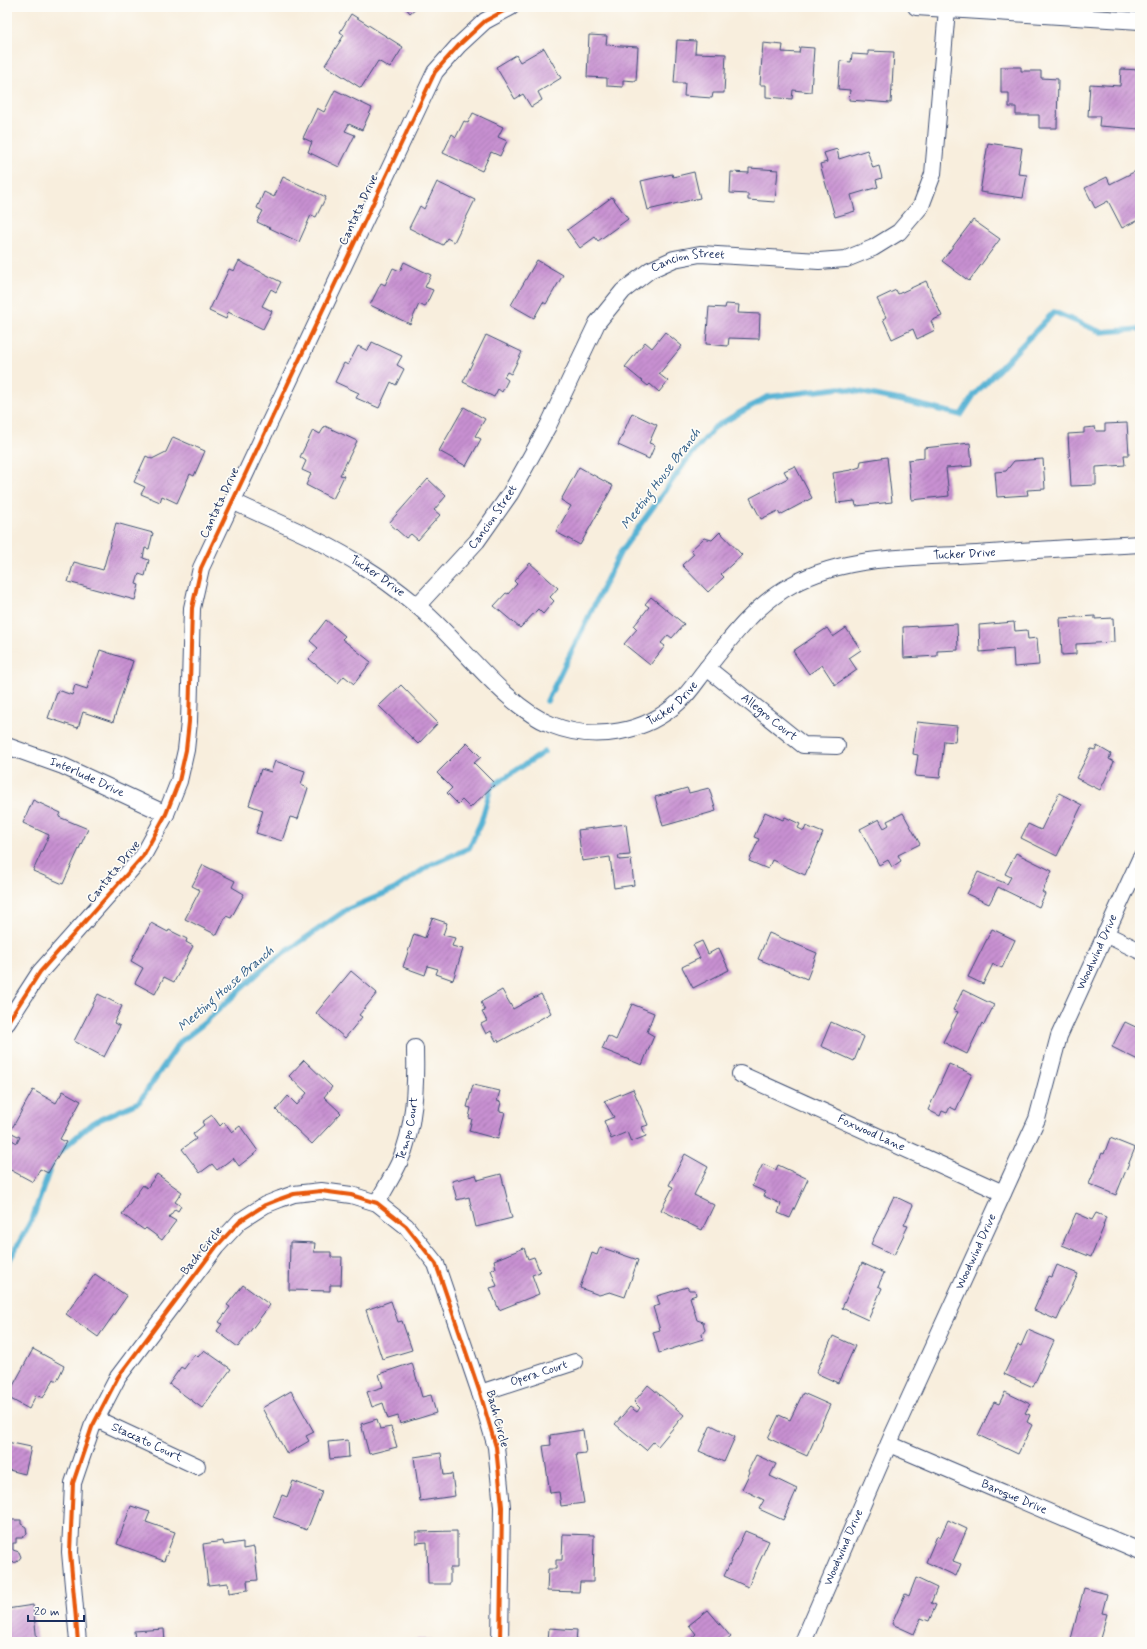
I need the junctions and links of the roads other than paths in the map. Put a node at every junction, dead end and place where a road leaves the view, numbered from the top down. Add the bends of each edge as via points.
1 (511, 7) edge
2 (916, 7) edge
3 (946, 8) junction
4 (1140, 21) edge
5 (232, 501) junction
6 (1140, 544) edge
7 (417, 606) junction
8 (707, 668) junction
9 (7, 746) edge
10 (837, 746) dead end
11 (166, 814) junction
12 (1140, 859) edge
13 (1105, 934) junction
14 (1140, 951) edge
15 (7, 1023) edge
16 (415, 1048) dead end
17 (740, 1074) dead end
18 (1003, 1193) junction
19 (377, 1203) junction
20 (575, 1362) dead end
21 (480, 1392) junction
22 (96, 1419) junction
23 (889, 1444) junction
24 (197, 1466) dead end
25 (1140, 1551) edge
26 (78, 1642) edge
27 (500, 1642) edge
28 (803, 1642) edge

1 - 5 street, Cantata Drive via 485,21 435,72
2 - 3 street
3 - 4 street
3 - 7 street, Cancion Street via 933,174 921,206 898,232 873,248 846,259 819,261 700,254 674,259 650,270 623,291 597,323 548,426 510,494 477,541
5 - 7 street, Tucker Drive via 342,554 366,568
5 - 11 street, Cantata Drive via 200,568 192,608 186,750 179,782
6 - 8 street, Tucker Drive via 879,560 822,571 783,590 746,620
7 - 8 street, Tucker Drive via 510,697 534,716 573,731 613,733 639,727 680,701
8 - 10 street, Allegro Court via 803,746
9 - 11 street, Interlude Drive via 63,766
11 - 15 street, Cantata Drive via 143,856 40,972
12 - 13 street, Woodwind Drive
13 - 14 street
13 - 18 street, Woodwind Drive via 1059,1036 1037,1119
16 - 19 street, Tempo Court via 416,1080 410,1129 400,1162
17 - 18 street, Foxwood Lane
18 - 23 street, Woodwind Drive
19 - 21 street, Bach Circle via 406,1226 436,1264
19 - 22 street, Bach Circle via 351,1195 321,1191 294,1194 265,1205 240,1221 216,1247 118,1377
20 - 21 street, Opera Court
21 - 27 street, Bach Circle via 496,1448 502,1507
22 - 24 street, Staccato Court
22 - 26 street, Bach Circle via 73,1482 70,1552
23 - 25 street, Baroque Drive
23 - 28 street, Woodwind Drive

